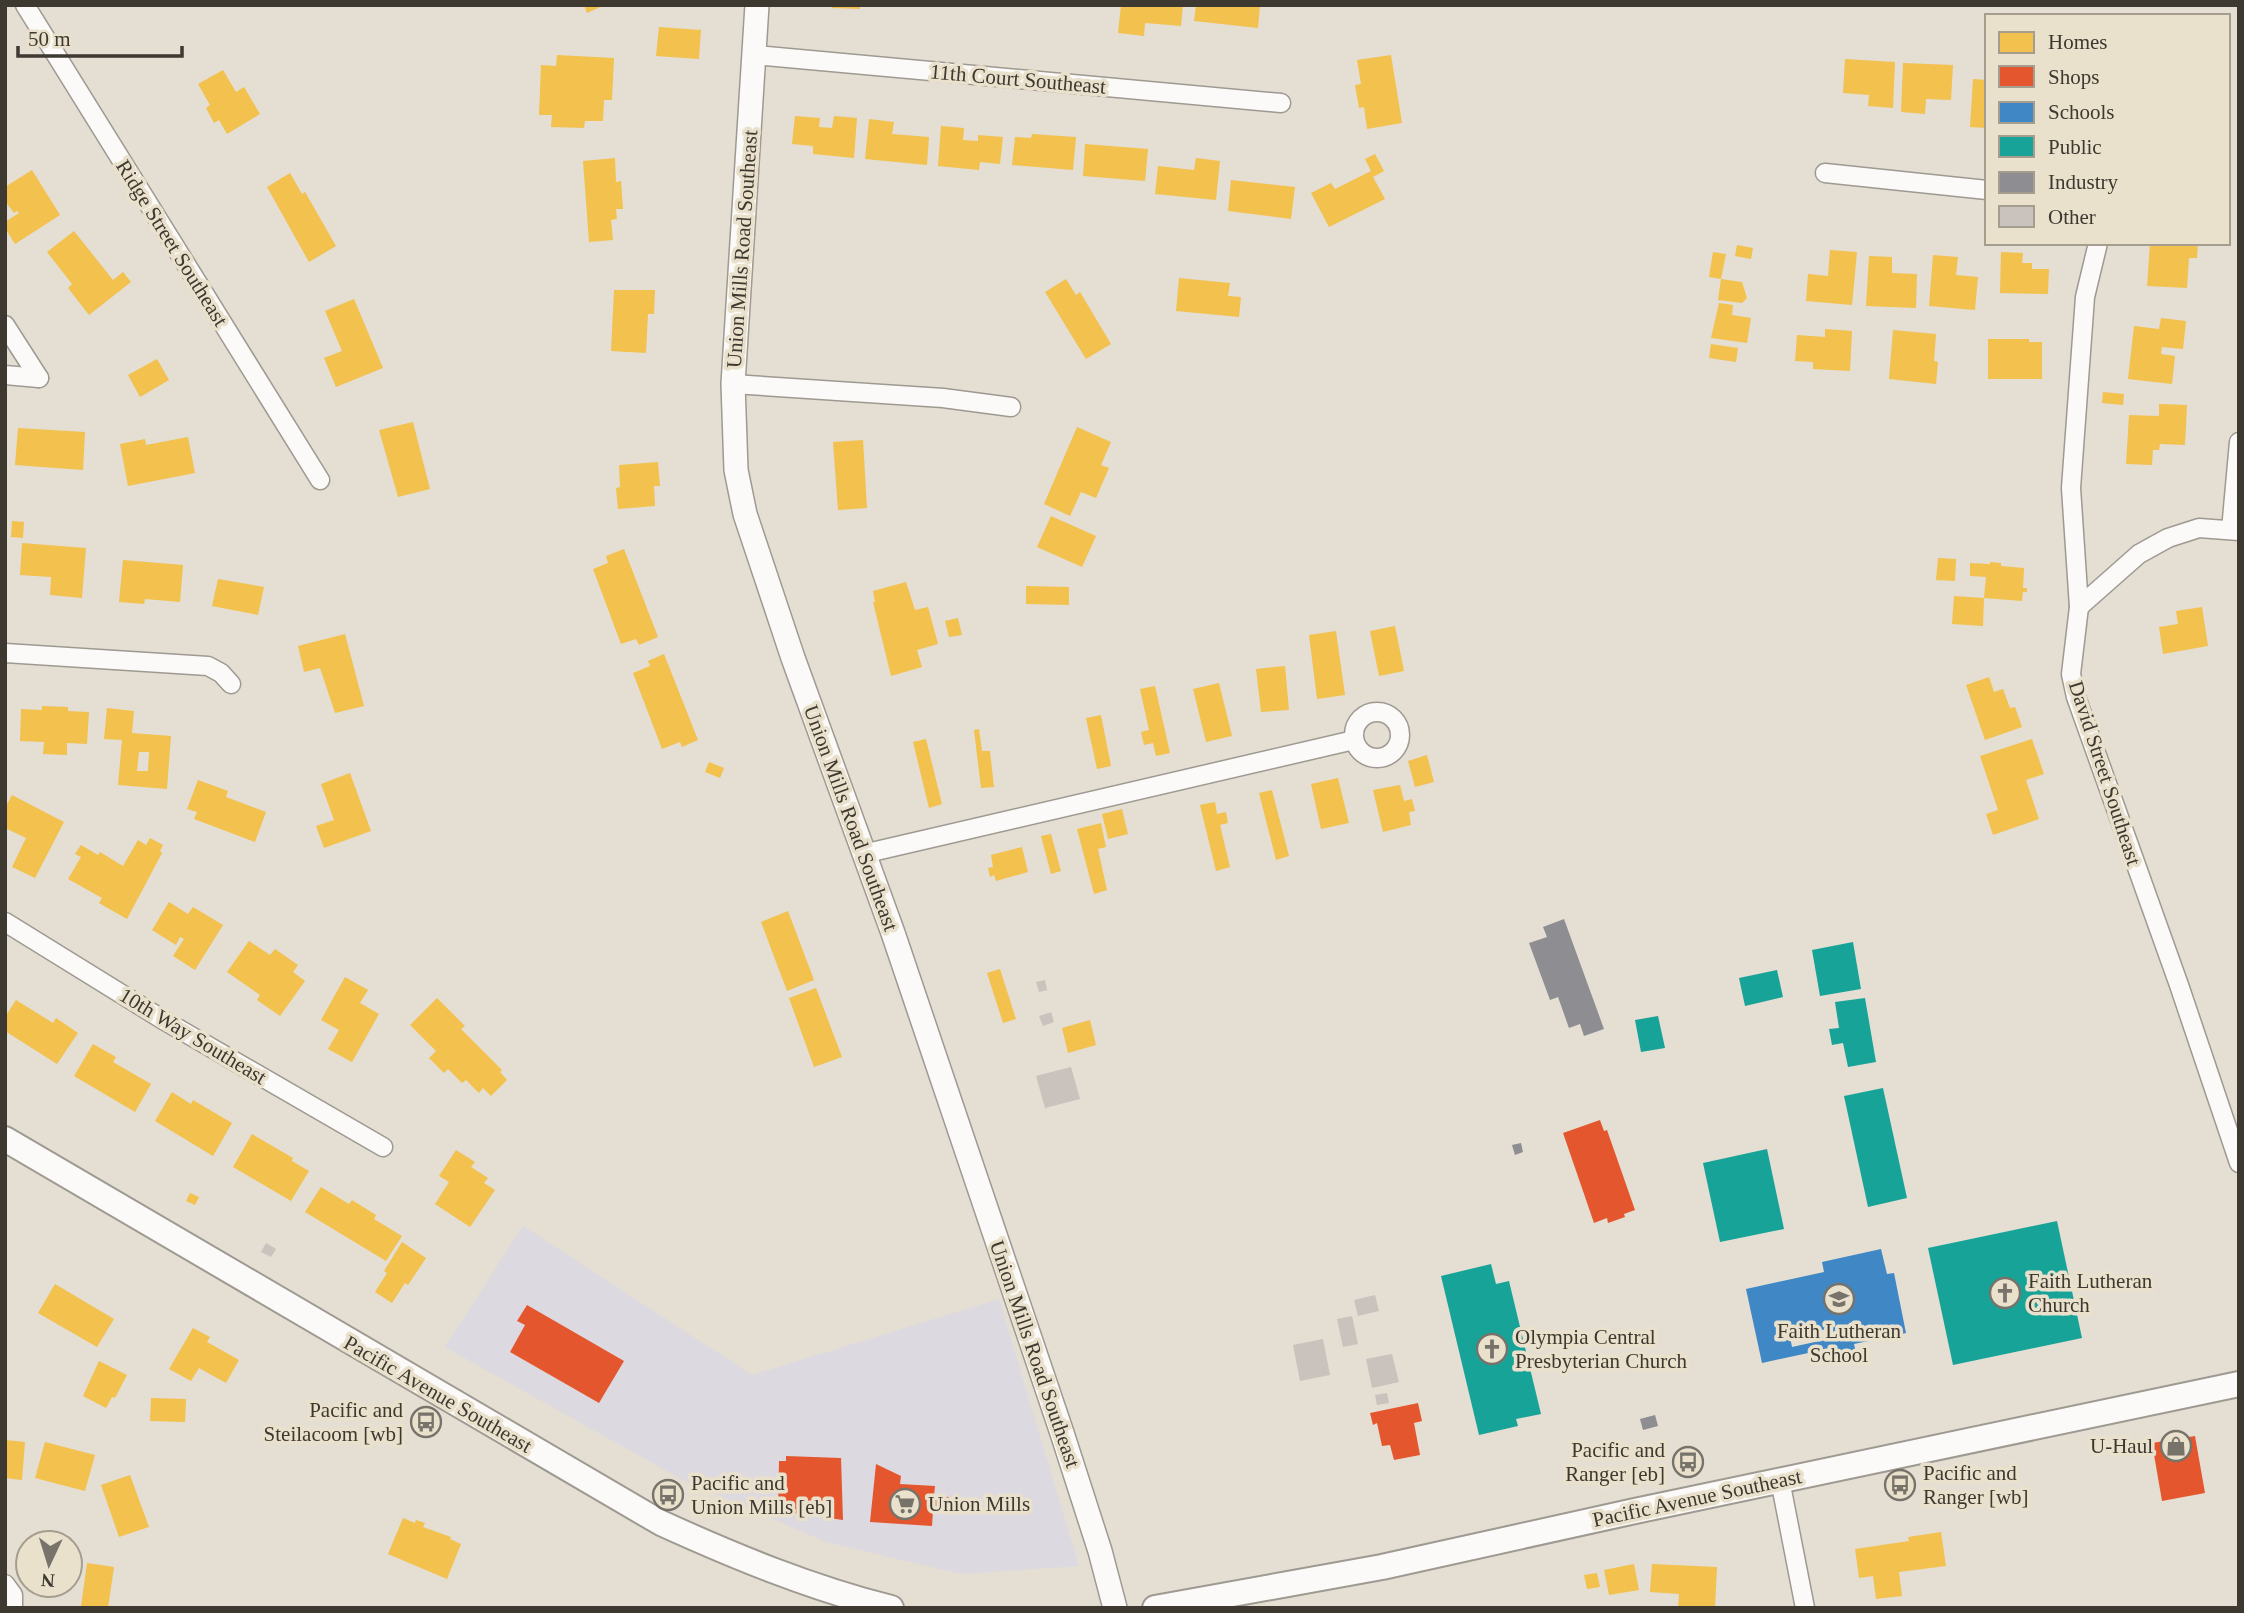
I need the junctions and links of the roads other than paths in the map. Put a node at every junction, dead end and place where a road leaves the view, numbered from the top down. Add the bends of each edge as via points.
1 (24, 5) edge
2 (757, 5) edge
3 (755, 55) junction
4 (1281, 103) dead end
5 (1825, 173) dead end
6 (1985, 190) edge
7 (2098, 245) edge
8 (5, 325) edge
9 (5, 375) edge
10 (733, 384) junction
11 (1011, 407) dead end
12 (2239, 442) edge
13 (320, 480) dead end
14 (2235, 530) edge
15 (2079, 607) junction
16 (5, 653) edge
17 (231, 684) dead end
18 (1354, 740) dead end
19 (863, 854) junction
20 (5, 922) edge
21 (5, 1139) edge
22 (383, 1147) dead end
23 (2239, 1163) edge
24 (2239, 1384) edge
25 (1780, 1480) junction
26 (5, 1584) edge
27 (836, 1601) edge
28 (13, 1608) edge
29 (891, 1608) edge
30 (1115, 1608) edge
31 (1155, 1608) edge
32 (1805, 1608) edge

1 - 13 street, Ridge Street Southeast
2 - 3 street, Union Mills Road Southeast
3 - 4 street, 11th Court Southeast
3 - 10 street, Union Mills Road Southeast
5 - 6 street
7 - 15 street, David Street Southeast via 2085,297 2071,488
8 - 9 street via 38,378
10 - 11 street
10 - 19 street, Union Mills Road Southeast via 736,470 746,514
12 - 14 street
14 - 15 street via 2199,528 2168,538 2139,554
15 - 23 street, David Street Southeast via 2071,674 2076,698
16 - 17 street via 208,666
18 - 19 street
19 - 30 street, Union Mills Road Southeast via 1058,1420
20 - 22 street, 10th Way Southeast
21 - 27 main road, Pacific Avenue Southeast via 661,1523
24 - 25 main road, Pacific Avenue Southeast
25 - 31 main road, Pacific Avenue Southeast via 1382,1567
25 - 32 street
26 - 28 street via 13,1595
27 - 29 main road, Pacific Avenue Southeast

